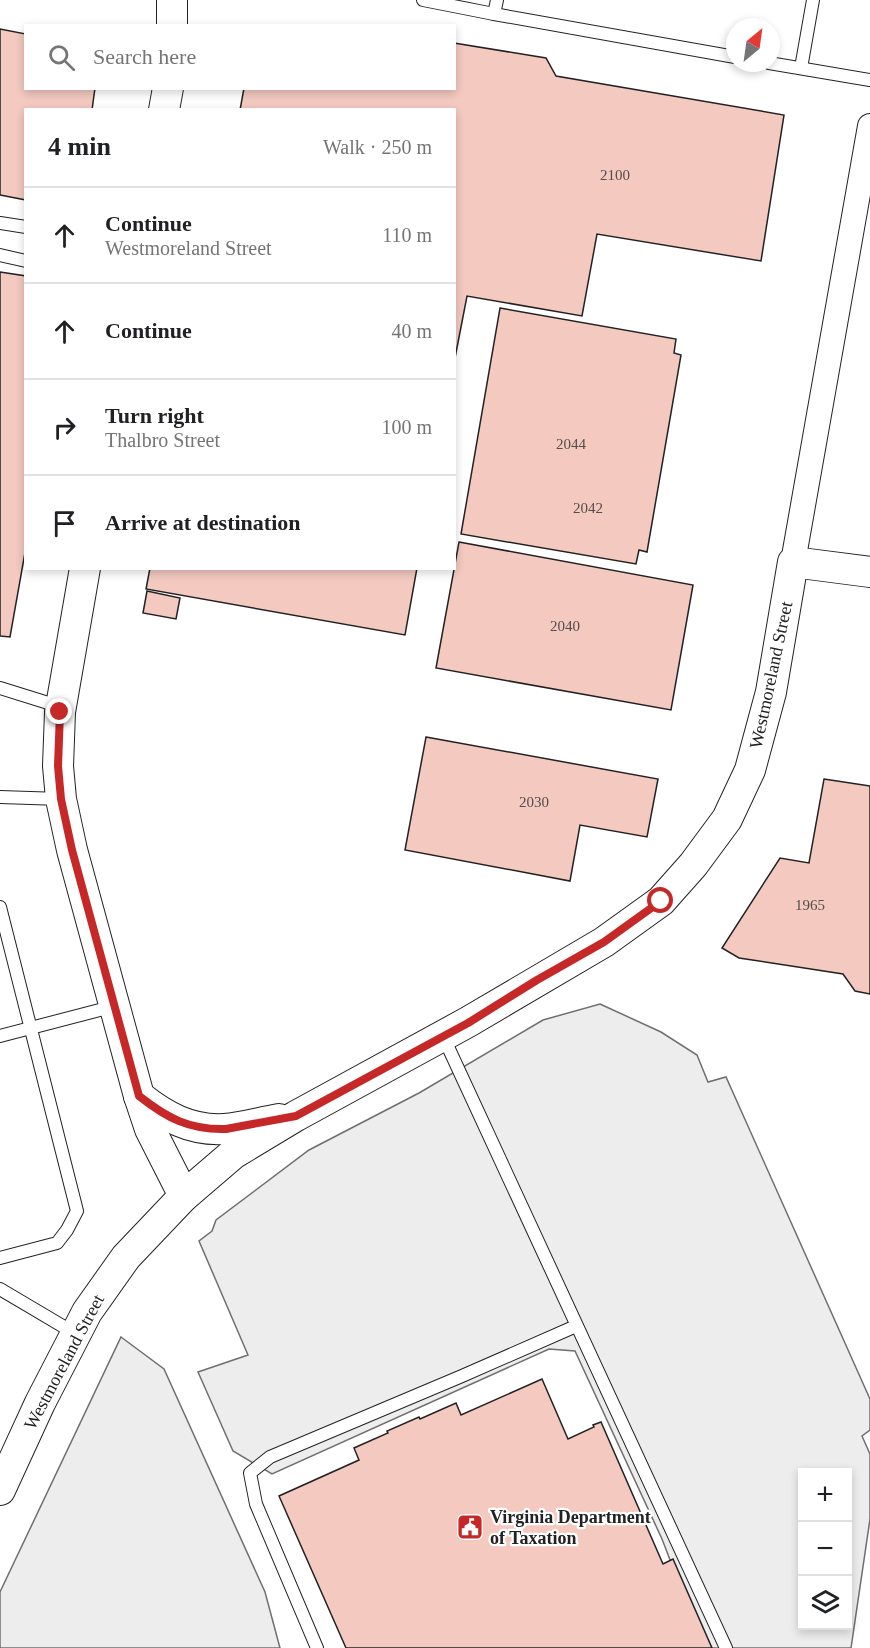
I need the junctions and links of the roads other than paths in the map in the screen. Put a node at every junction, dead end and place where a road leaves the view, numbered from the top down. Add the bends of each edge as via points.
1 (172, 0) edge
2 (423, 0) edge
3 (497, 0) edge
4 (813, 0) edge
5 (494, 14) junction
6 (172, 24) edge
7 (726, 55) edge
8 (780, 65) edge
9 (801, 68) junction
10 (870, 80) edge
11 (168, 90) edge
12 (164, 108) edge
13 (870, 126) edge
14 (0, 223) edge
15 (24, 227) edge
16 (0, 255) edge
17 (24, 261) edge
18 (793, 562) junction
19 (85, 570) edge
20 (870, 572) edge
21 (0, 688) edge
22 (61, 707) junction
23 (0, 797) edge
24 (61, 799) junction
25 (0, 907) edge
26 (114, 1006) junction
27 (31, 1028) junction
28 (0, 1036) edge
29 (443, 1036) junction
30 (139, 1096) junction
31 (296, 1116) junction
32 (184, 1196) junction
33 (0, 1258) edge
34 (1, 1293) edge
35 (576, 1326) junction
36 (76, 1334) junction
37 (0, 1490) edge
38 (318, 1648) edge
39 (726, 1648) edge

1 - 6 street
2 - 5 lane
3 - 5 lane
4 - 9 lane
5 - 7 lane
8 - 9 lane
9 - 10 lane
11 - 12 street
13 - 18 street, Westmoreland Street
14 - 15 lane
16 - 17 lane
18 - 20 street
18 - 29 street, Westmoreland Street via 771,692 750,770 727,819 661,901 604,942
19 - 22 street
21 - 22 lane
22 - 24 street
23 - 24 lane
24 - 26 street
25 - 27 lane
26 - 27 lane
26 - 30 street
27 - 28 lane
27 - 33 lane via 77,1210 57,1243
29 - 31 street, Westmoreland Street
29 - 35 lane
30 - 31 street via 167,1116 208,1128 226,1129
30 - 32 street via 150,1129
31 - 32 street, Westmoreland Street via 233,1154
32 - 36 street, Westmoreland Street via 126,1257
34 - 36 lane
35 - 38 lane via 270,1457 250,1473 256,1504
35 - 39 lane
36 - 37 street, Westmoreland Street

